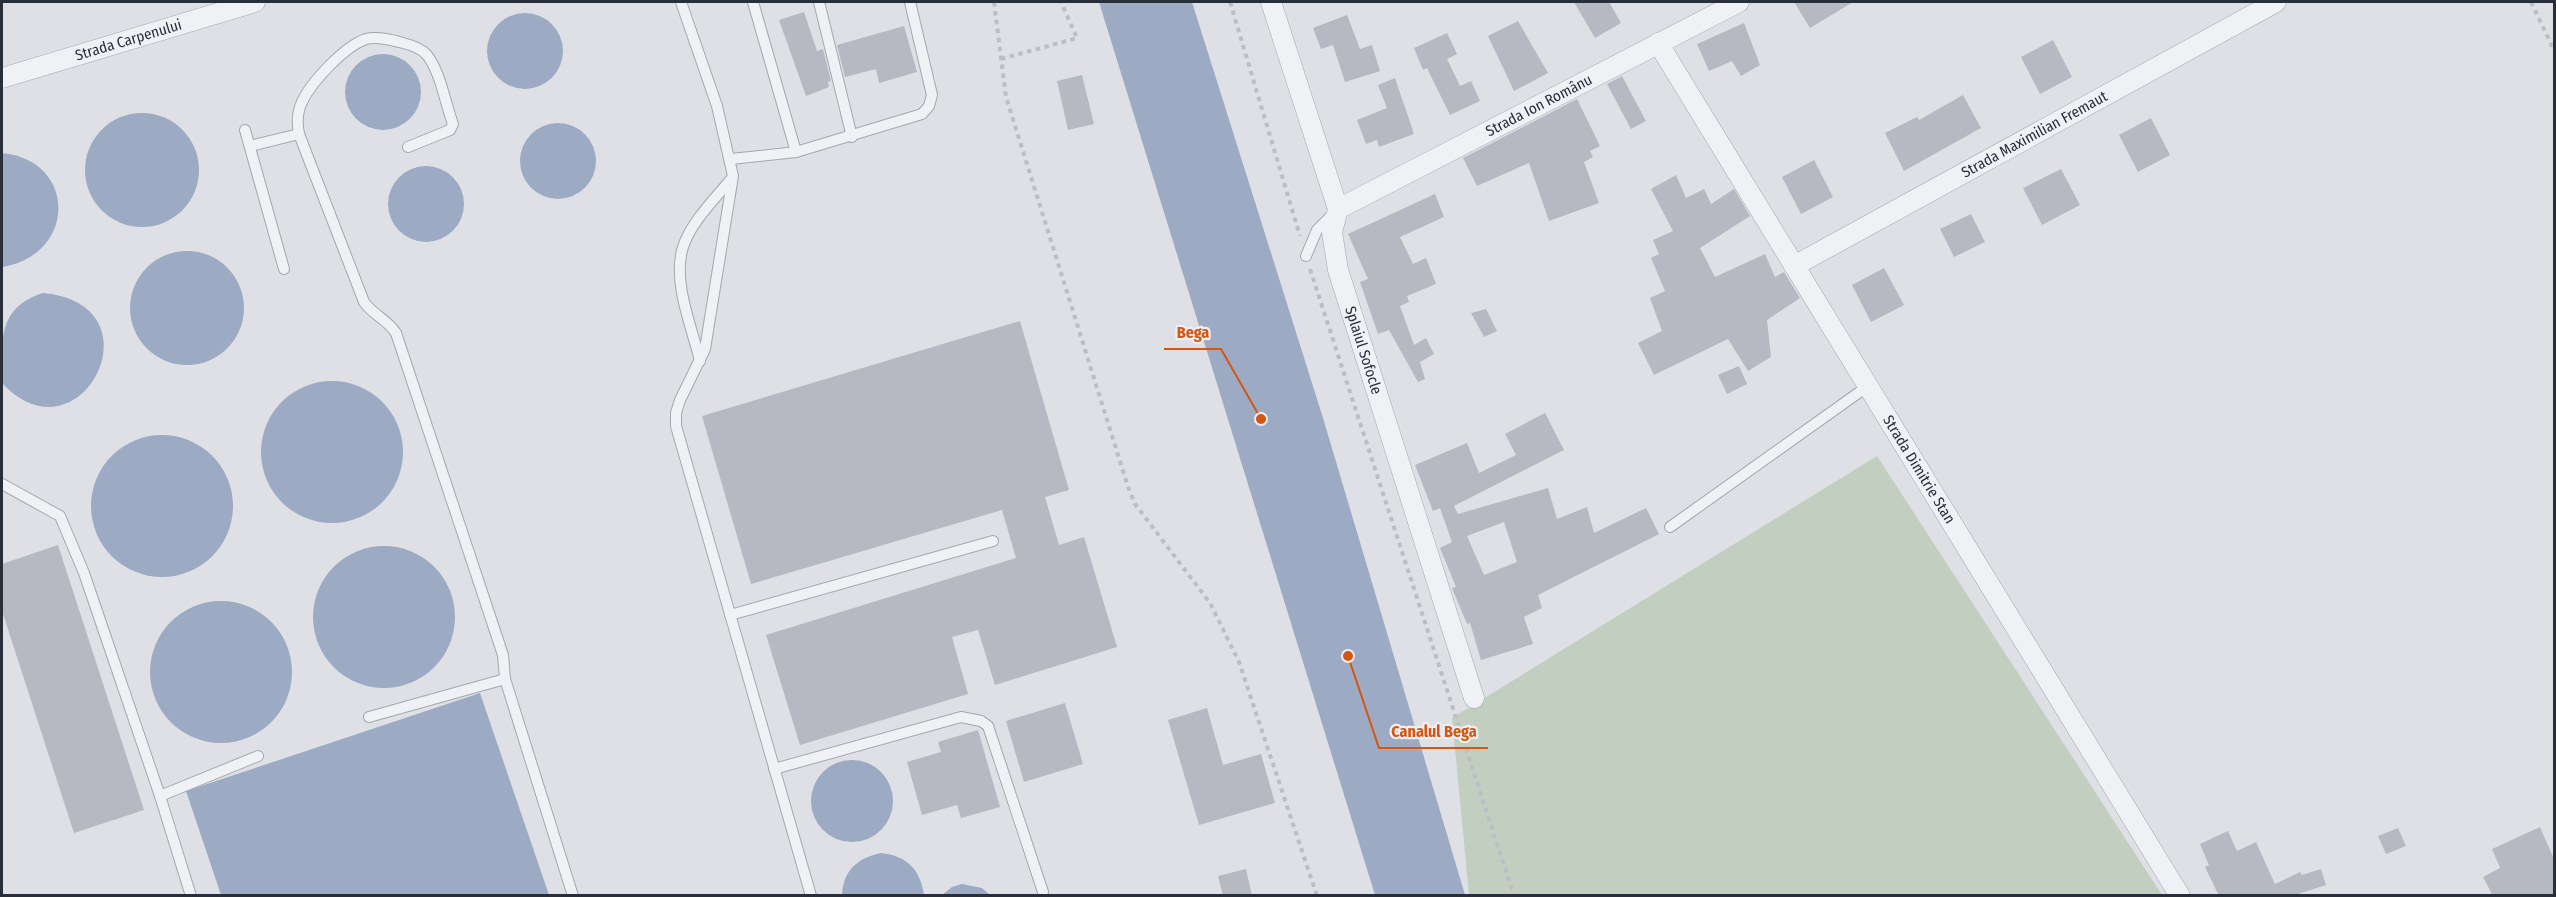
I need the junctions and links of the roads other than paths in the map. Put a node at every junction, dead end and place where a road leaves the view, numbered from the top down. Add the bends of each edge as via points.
1 (255, 2) edge
2 (681, 2) edge
3 (753, 2) edge
4 (819, 2) edge
5 (910, 2) edge
6 (1271, 2) edge
7 (1739, 2) edge
8 (2276, 2) edge
9 (1658, 43) junction
10 (2, 78) edge
11 (245, 130) dead end
12 (299, 134) junction
13 (852, 136) junction
14 (250, 146) junction
15 (408, 147) dead end
16 (796, 152) junction
17 (731, 159) junction
18 (733, 176) junction
19 (1338, 209) junction
20 (1306, 256) road end
21 (1794, 266) junction
22 (284, 269) dead end
23 (700, 362) junction
24 (1868, 386) junction
25 (2, 484) edge
26 (1670, 527) dead end
27 (993, 541) dead end
28 (730, 615) junction
29 (505, 679) junction
30 (1474, 698) dead end
31 (369, 717) dead end
32 (258, 756) dead end
33 (774, 769) junction
34 (160, 796) junction
35 (1043, 892) dead end
36 (191, 896) edge
37 (573, 896) edge
38 (810, 896) edge
39 (2180, 896) edge

1 - 10 street, Strada Carpenului
2 - 17 lane
3 - 16 lane
4 - 13 lane
5 - 13 lane via 932,95 929,106 922,114
6 - 19 street, Splaiul Sofocle
7 - 9 street, Strada Ion Românu
8 - 21 street, Strada Maximilian Fremaut
9 - 19 street, Strada Ion Românu
9 - 21 street, Strada Dimitrie Stan
11 - 14 lane
12 - 14 lane
12 - 15 lane via 301,104 313,84 341,55 367,39 388,39 416,47 427,55 453,124 450,130
12 - 29 lane via 364,302 372,314 389,321 396,333 503,655
13 - 16 lane
14 - 22 lane
16 - 17 lane
17 - 18 lane
18 - 23 lane
18 - 23 lane via 683,247 681,281
19 - 20 lane via 1317,230
19 - 30 street, Splaiul Sofocle via 1332,231 1338,270
21 - 24 street, Strada Dimitrie Stan
23 - 28 lane via 680,400 676,426
24 - 26 lane
24 - 39 street, Strada Dimitrie Stan
25 - 34 lane via 60,516 84,573
27 - 28 lane
28 - 33 lane
29 - 31 lane
29 - 37 lane
32 - 34 lane
33 - 35 lane via 961,717 981,721 988,726
33 - 38 lane
34 - 36 lane

